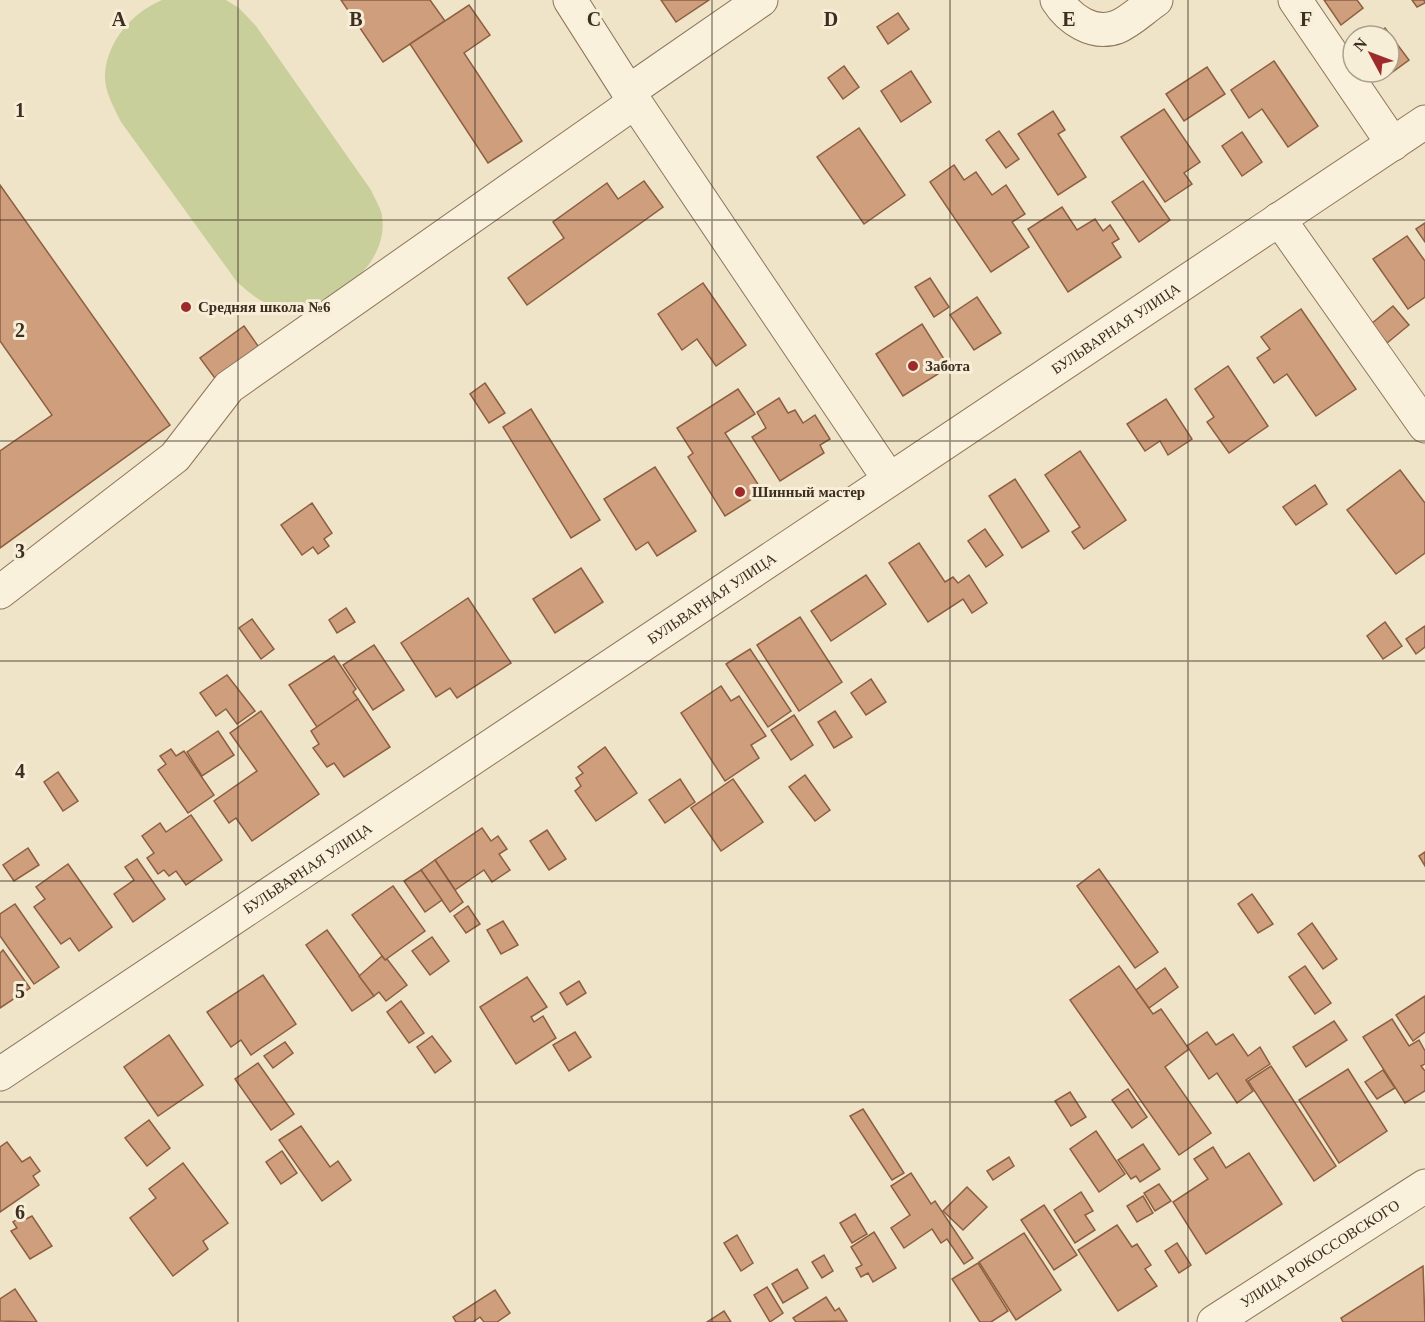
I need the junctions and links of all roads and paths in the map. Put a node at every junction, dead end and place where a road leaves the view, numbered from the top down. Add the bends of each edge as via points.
1 (570, 0) edge
2 (761, 0) edge
3 (1057, 0) edge
4 (1156, 0) edge
5 (1295, 0) edge
6 (632, 97) junction
7 (1425, 122) edge
8 (1392, 144) junction
9 (1280, 219) junction
10 (1425, 426) edge
11 (889, 479) junction
12 (0, 592) edge
13 (0, 1074) edge
14 (1425, 1186) edge
15 (1214, 1322) edge

1 - 6 street
2 - 6 street
3 - 4 street via 1080,24 1098,29 1117,27
5 - 8 street
6 - 11 street
6 - 12 street via 230,387 175,457
7 - 8 street, БУЛЬВАРНАЯ УЛИЦА
8 - 9 street, БУЛЬВАРНАЯ УЛИЦА
9 - 10 street
9 - 11 street, БУЛЬВАРНАЯ УЛИЦА
11 - 13 street, БУЛЬВАРНАЯ УЛИЦА
14 - 15 street, УЛИЦА РОКОССОВСКОГО

